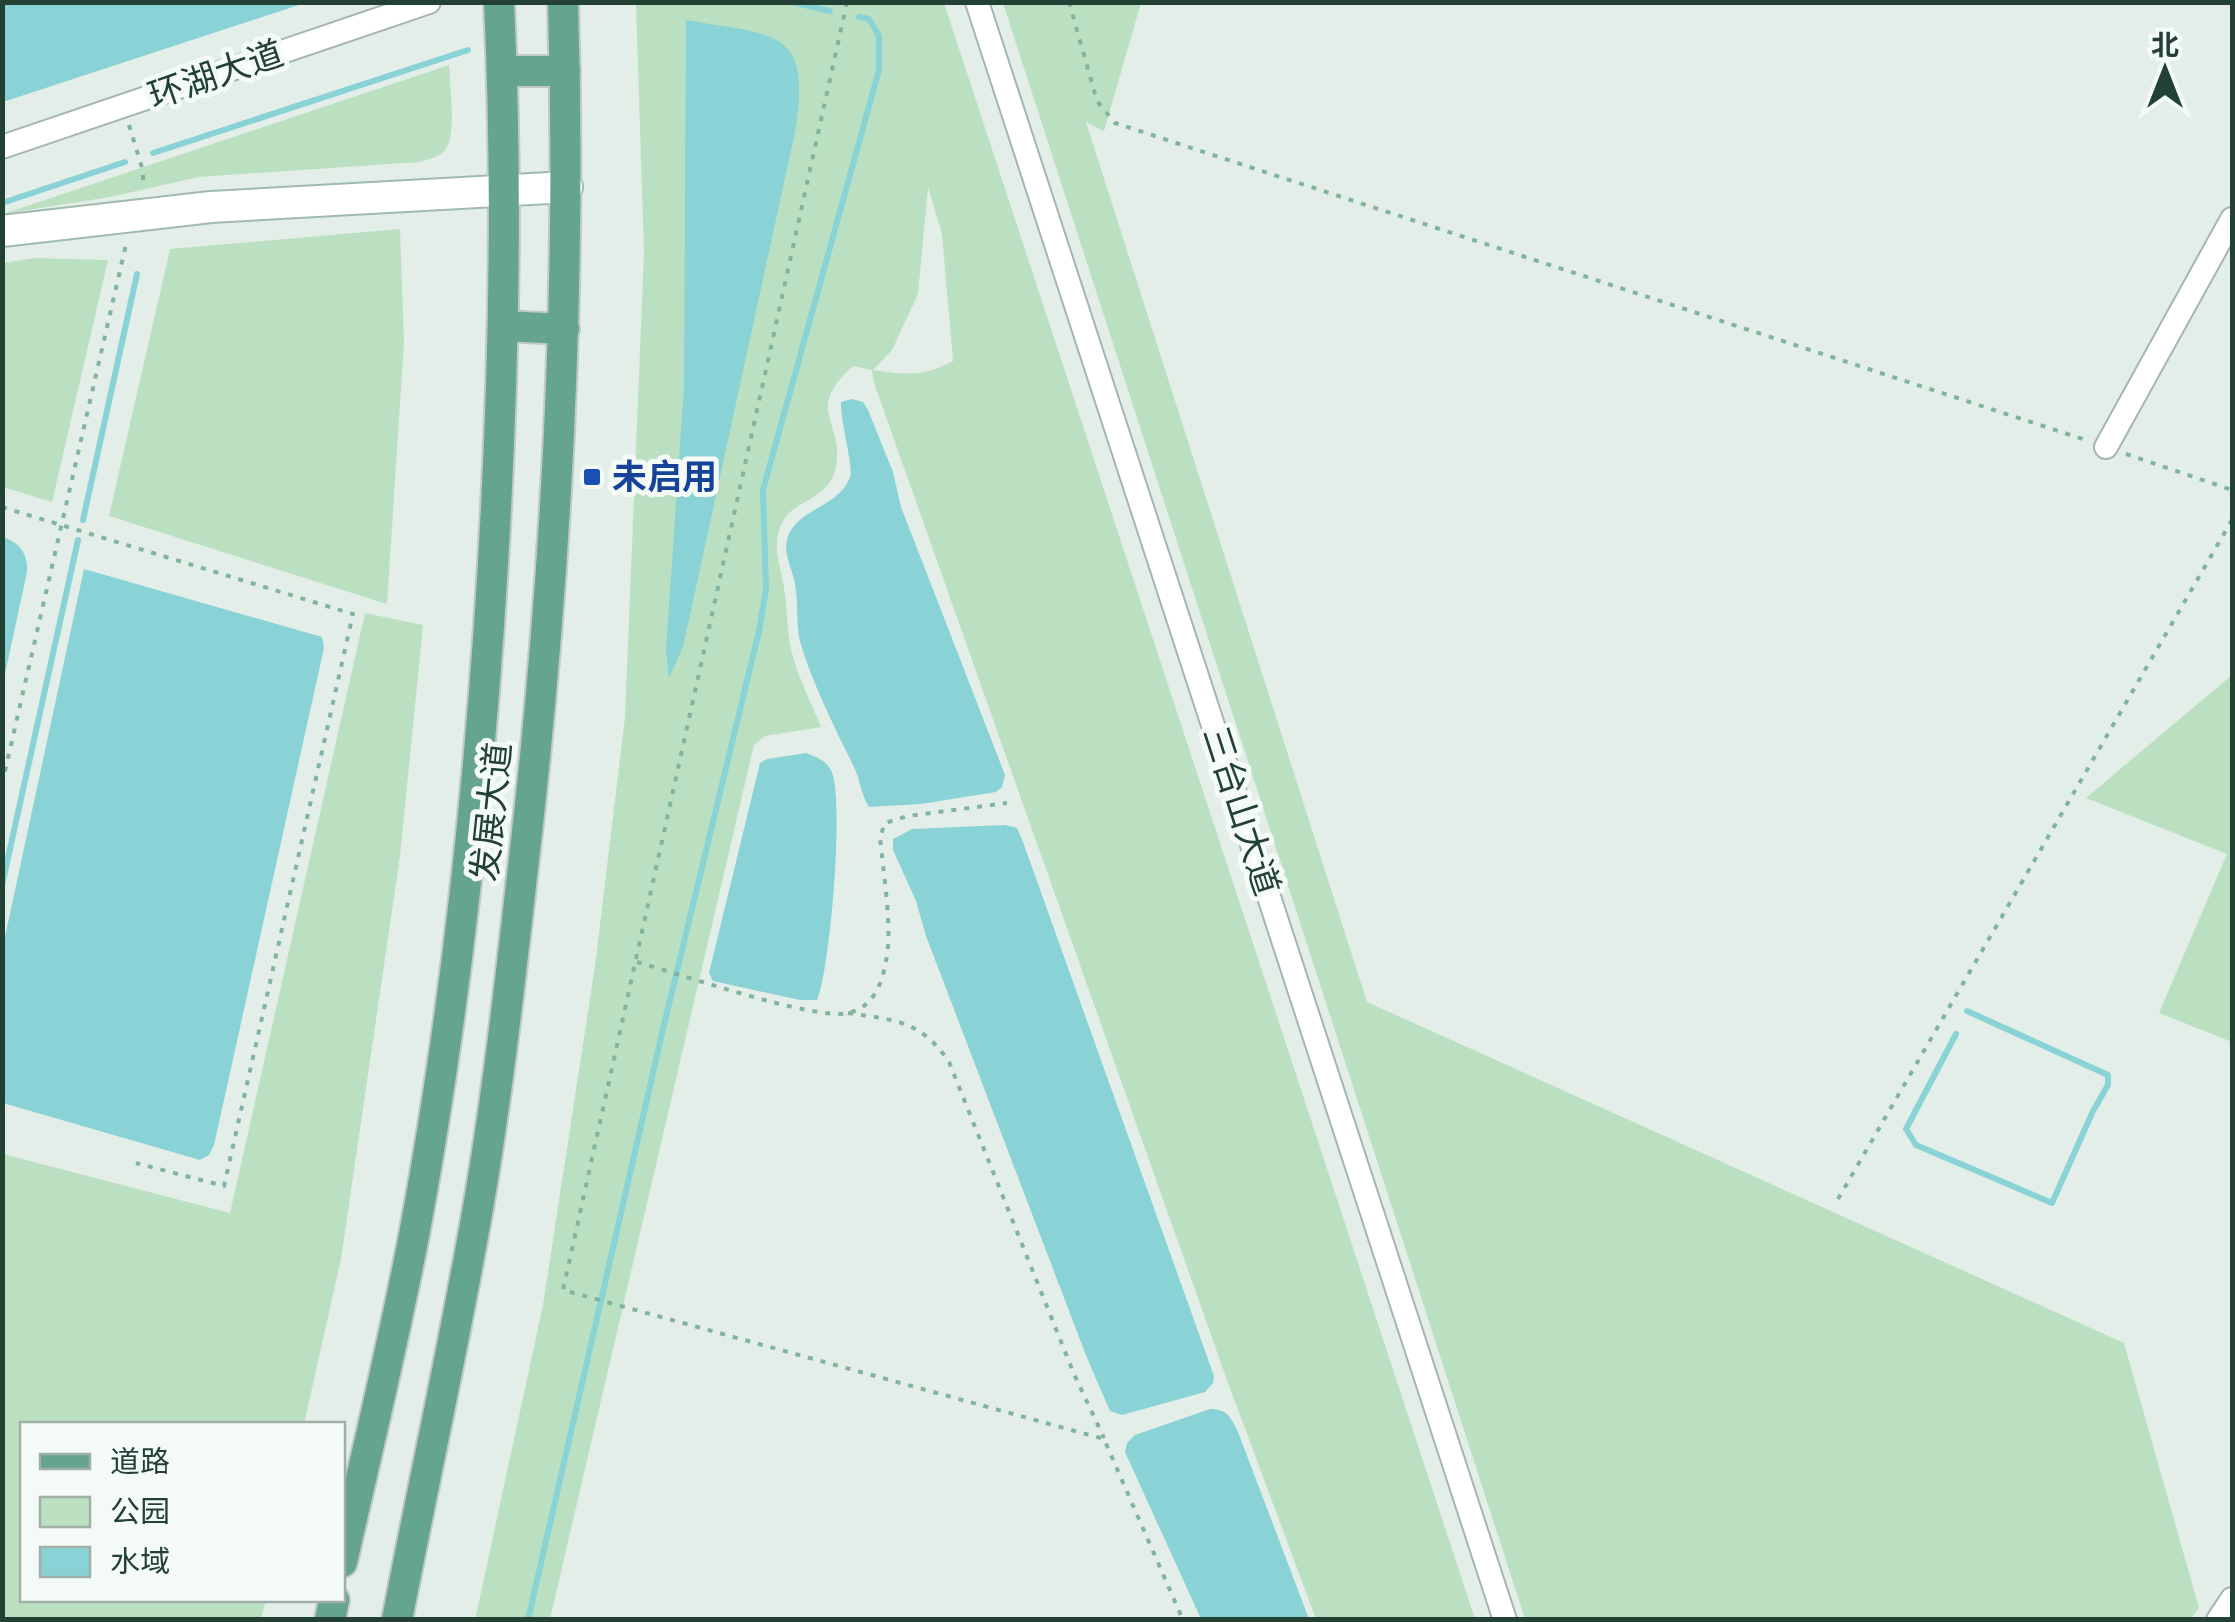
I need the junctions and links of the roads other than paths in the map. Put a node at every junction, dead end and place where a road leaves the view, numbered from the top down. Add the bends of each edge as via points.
1 (429, 2) edge
2 (500, 2) edge
3 (562, 2) edge
4 (978, 2) edge
5 (565, 70) junction
6 (502, 71) junction
7 (2, 146) edge
8 (567, 188) junction
9 (505, 190) junction
10 (2232, 219) edge
11 (2, 232) edge
12 (504, 326) junction
13 (564, 330) junction
14 (2106, 447) road end
15 (345, 1548) edge
16 (2232, 1599) edge
17 (397, 1620) edge
18 (1504, 1620) edge
19 (2218, 1620) edge

1 - 7 street, 环湖大道
2 - 6 main road, 发展大道
3 - 5 main road, 发展大道
4 - 18 street, 三台山大道
5 - 6 main road
5 - 8 main road, 发展大道
6 - 9 main road, 发展大道
8 - 9 main road
8 - 13 main road, 发展大道
9 - 11 main road via 211,207
9 - 12 main road, 发展大道
10 - 14 street
12 - 13 main road
12 - 15 main road, 发展大道 via 476,804 414,1231
13 - 17 main road, 发展大道 via 546,664 501,1058
16 - 19 street

